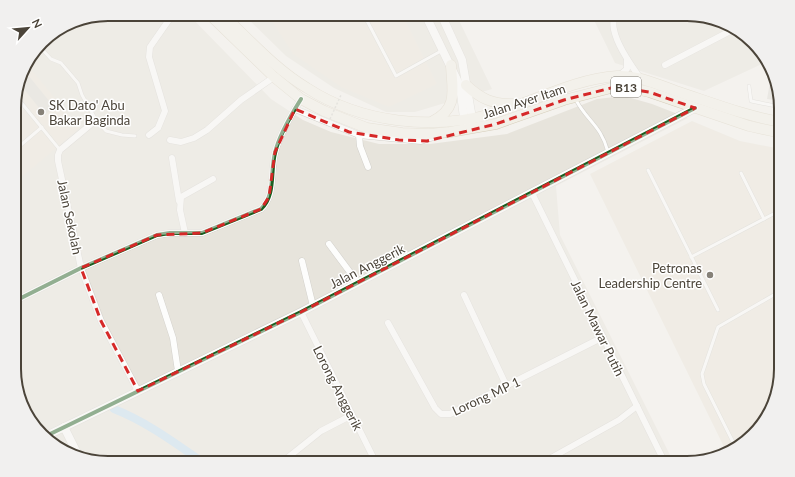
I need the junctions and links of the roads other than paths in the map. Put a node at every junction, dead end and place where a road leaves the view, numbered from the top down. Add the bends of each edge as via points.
1 (168, 21) edge
2 (217, 21) edge
3 (229, 21) edge
4 (367, 21) edge
5 (428, 21) edge
6 (444, 21) edge
7 (613, 21) edge
8 (726, 31) edge
9 (44, 50) edge
10 (443, 50) junction
11 (627, 58) junction
12 (451, 65) junction
13 (665, 65) dead end
14 (618, 76) junction
15 (274, 77) junction
16 (641, 80) junction
17 (466, 85) junction
18 (750, 86) dead end
19 (574, 96) junction
20 (301, 100) junction
21 (21, 103) edge
22 (521, 104) junction
23 (774, 106) edge
24 (295, 108) junction
25 (695, 108) junction
26 (468, 118) junction
27 (96, 120) junction
28 (774, 121) edge
29 (430, 122) junction
30 (42, 127) junction
31 (470, 128) junction
32 (774, 131) edge
33 (450, 132) junction
34 (149, 135) dead end
35 (359, 135) junction
36 (134, 136) dead end
37 (170, 140) dead end
38 (21, 145) edge
39 (60, 150) junction
40 (608, 153) junction
41 (172, 158) dead end
42 (368, 167) dead end
43 (648, 170) dead end
44 (741, 173) dead end
45 (213, 179) dead end
46 (532, 193) junction
47 (180, 203) junction
48 (774, 214) edge
49 (764, 219) junction
50 (185, 233) junction
51 (329, 244) dead end
52 (691, 257) junction
53 (302, 261) dead end
54 (81, 268) junction
55 (358, 282) junction
56 (159, 295) dead end
57 (464, 295) dead end
58 (774, 295) edge
59 (21, 298) edge
60 (313, 306) junction
61 (718, 310) dead end
62 (301, 312) junction
63 (388, 323) dead end
64 (603, 337) junction
65 (178, 371) junction
66 (507, 387) junction
67 (138, 391) junction
68 (637, 406) junction
69 (352, 415) junction
70 (64, 427) junction
71 (51, 434) edge
72 (733, 442) edge
73 (75, 449) edge
74 (289, 456) edge
75 (372, 456) edge
76 (555, 456) edge
77 (661, 456) edge

1 - 34 street via 150,47 149,57 165,111 158,128
2 - 15 main road, B13
3 - 29 main road, Jalan Ayer Itam / B13 via 280,69 330,101 388,120
4 - 10 lane via 396,76
5 - 10 street
6 - 17 street via 462,60
7 - 11 street via 614,31
8 - 13 street
9 - 27 lane via 51,59 61,63 78,83
10 - 12 street
11 - 14 street via 627,69
11 - 16 street
12 - 26 street via 460,86
12 - 29 main road via 451,107 444,116
14 - 16 main road, Jalan Ayer Itam / B13
14 - 22 main road, Jalan Ayer Itam / B13 via 581,82
15 - 20 main road, B13
15 - 37 street via 194,138 181,142
16 - 28 main road, Jalan Ayer Itam / B13
17 - 22 main road via 476,94 497,104
17 - 26 street
18 - 23 lane via 751,101
19 - 25 main road, Jalan Ayer Itam / B13 via 604,89 630,88
19 - 31 main road, Jalan Ayer Itam / B13 via 496,124
19 - 40 lane via 581,109 601,132
20 - 24 street
20 - 33 main road, B13 via 368,128 402,133
21 - 30 lane
22 - 26 main road, Jalan Ayer Itam / B13
24 - 35 street
24 - 50 street via 275,152 266,204 261,209 202,233
25 - 32 main road, Jalan Ayer Itam / B13
25 - 40 street, Jalan Anggerik
26 - 29 main road, Jalan Ayer Itam / B13
26 - 31 street
27 - 36 lane via 106,131
27 - 39 street
30 - 38 lane
30 - 39 lane
31 - 33 main road, B13
33 - 35 street via 421,142
35 - 42 street via 360,146
39 - 54 street, Jalan Sekolah via 58,160
40 - 46 street, Jalan Anggerik
41 - 47 street
43 - 52 lane
44 - 49 lane
45 - 47 street via 184,194
46 - 55 street, Jalan Anggerik
46 - 64 street, Jalan Mawar Putih
47 - 50 street
48 - 49 lane
49 - 52 lane
50 - 54 street via 170,232 157,235
51 - 55 street
52 - 61 lane
53 - 60 street
54 - 59 street
54 - 67 street, Jalan Sekolah via 101,321
55 - 60 street, Jalan Anggerik
56 - 65 street via 174,338
57 - 66 street
58 - 72 lane via 718,327 702,374 704,384
60 - 62 street, Jalan Anggerik
62 - 65 street, Jalan Anggerik
62 - 69 street, Lorong Anggerik
63 - 66 street, Lorong MP 1 via 435,408 441,414 450,414
64 - 66 street, Lorong MP 1
64 - 68 street, Jalan Mawar Putih
65 - 67 street, Jalan Anggerik
67 - 70 street, Jalan Anggerik
68 - 76 street via 619,420
68 - 77 street, Jalan Mawar Putih
69 - 74 street via 321,430
69 - 75 street, Lorong Anggerik
70 - 71 street, Jalan Anggerik
70 - 73 street

